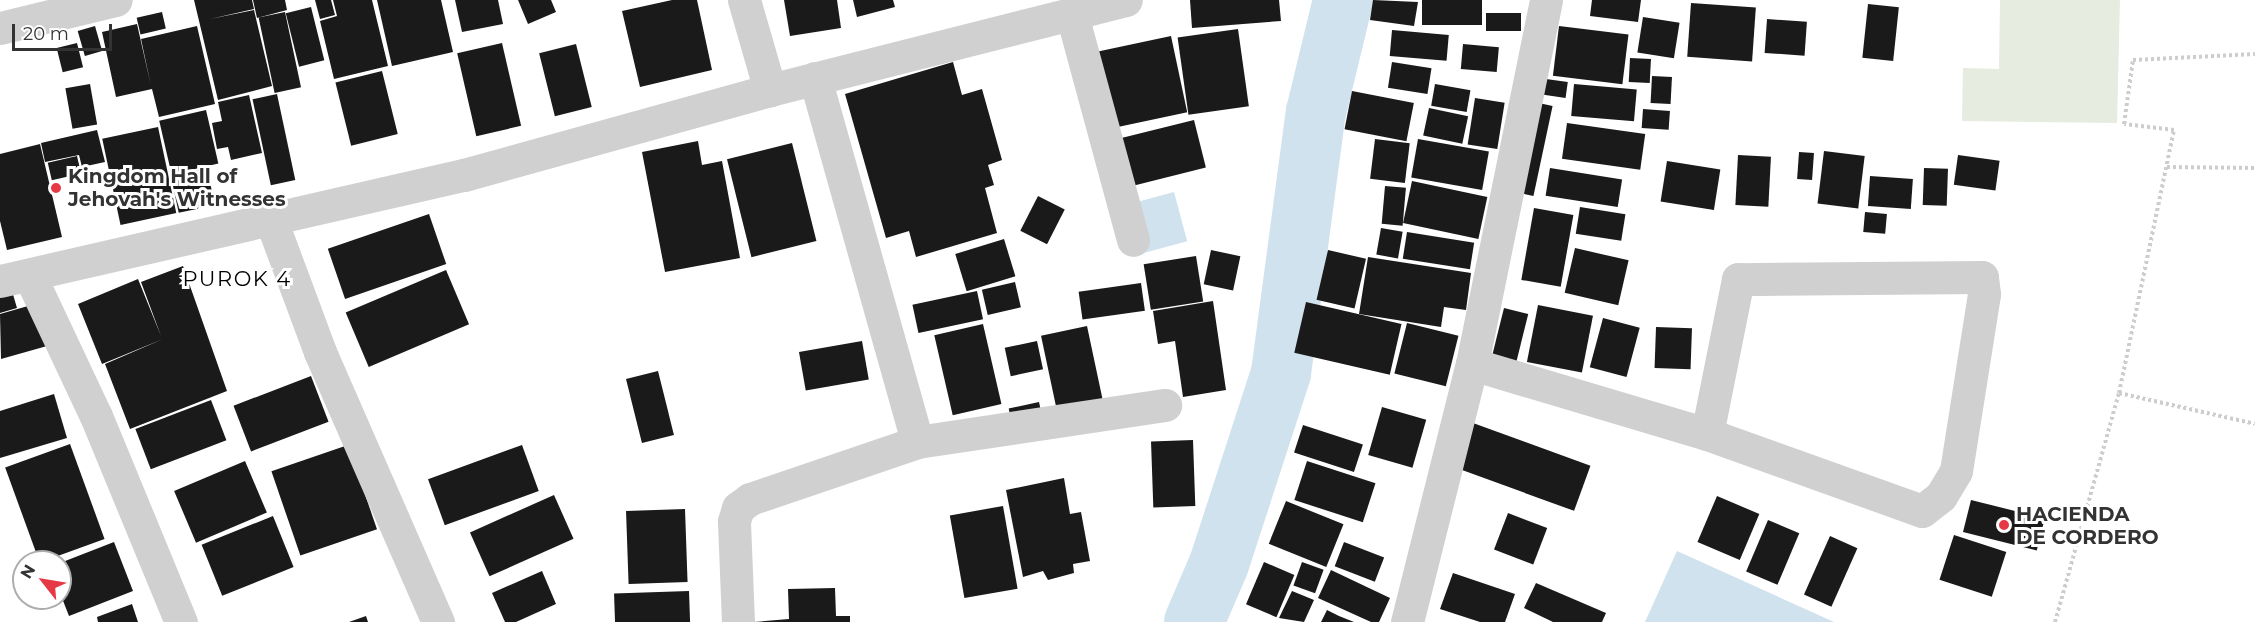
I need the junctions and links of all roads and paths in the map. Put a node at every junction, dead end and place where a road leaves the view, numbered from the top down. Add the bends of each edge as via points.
1 (116, 0) edge
2 (744, 0) edge
3 (1126, 0) edge
4 (1546, 0) edge
5 (1072, 15) junction
6 (0, 28) edge
7 (2255, 54) edge
8 (815, 78) junction
9 (770, 90) junction
10 (2167, 167) junction
11 (2255, 168) edge
12 (271, 220) junction
13 (1133, 240) dead end
14 (15, 279) edge
15 (1472, 364) junction
16 (2119, 393) junction
17 (1165, 405) dead end
18 (2255, 424) edge
19 (1707, 434) junction
20 (917, 442) junction
21 (181, 622) edge
22 (438, 622) edge
23 (738, 622) edge
24 (1407, 622) edge
25 (2055, 622) edge

1 - 6 street
2 - 9 street
3 - 5 street
4 - 15 street
5 - 8 street
5 - 13 street
7 - 10 path via 2133,60 2124,124 2174,130
8 - 9 street
8 - 20 street
9 - 12 street via 464,175
10 - 11 path
10 - 16 path
12 - 14 street
12 - 22 street via 320,352
14 - 21 street via 96,416
15 - 19 street
15 - 24 street
16 - 18 path
16 - 25 path
17 - 20 street
19 - 19 street via 1922,511 1941,496 1956,471 1984,294 1982,277 1738,279
20 - 23 street via 750,499 738,508 734,521

